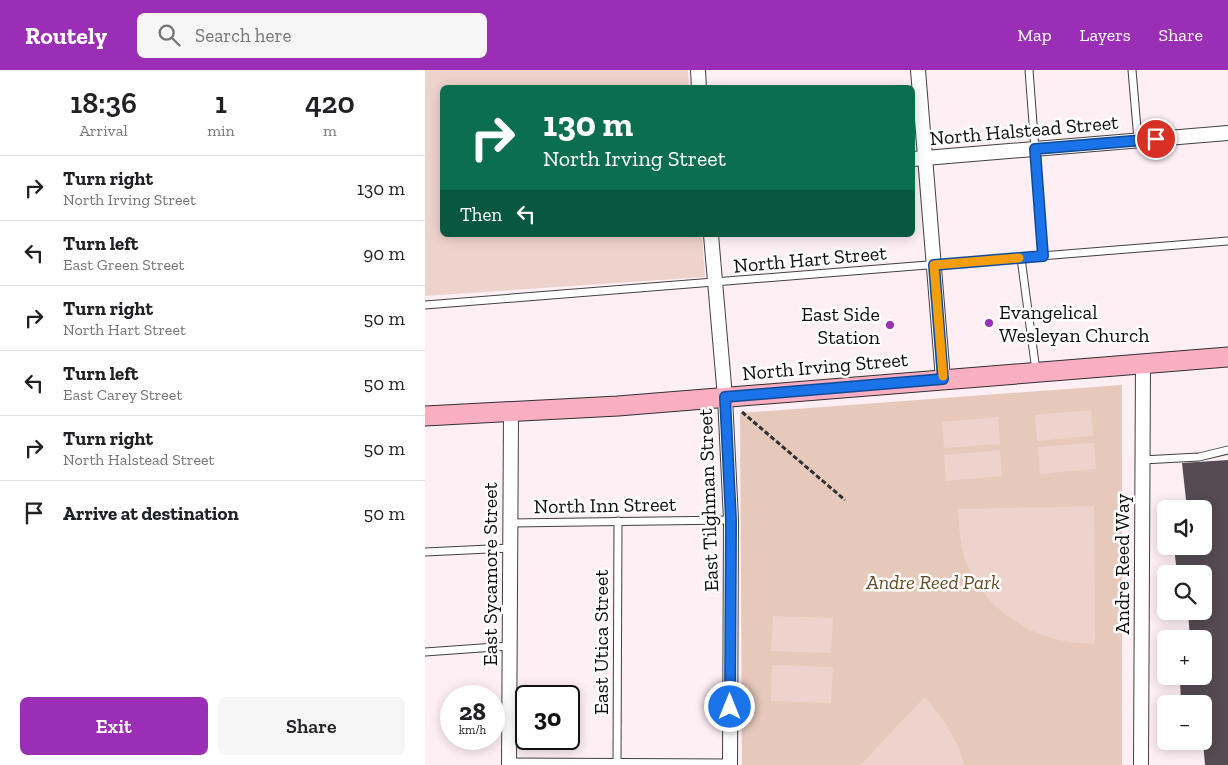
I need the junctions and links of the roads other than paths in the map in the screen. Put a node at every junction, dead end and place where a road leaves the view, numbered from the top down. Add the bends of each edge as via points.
1 (698, 70) edge
2 (918, 70) edge
3 (1029, 70) edge
4 (1132, 70) edge
5 (699, 85) edge
6 (1228, 133) edge
7 (1138, 140) junction
8 (1035, 149) junction
9 (919, 159) edge
10 (711, 237) edge
11 (1228, 241) edge
12 (1043, 256) junction
13 (1021, 258) junction
14 (934, 265) junction
15 (715, 283) junction
16 (425, 305) edge
17 (1228, 357) edge
18 (1143, 362) junction
19 (1036, 371) junction
20 (943, 379) junction
21 (725, 397) junction
22 (511, 413) junction
23 (425, 416) edge
24 (1228, 450) edge
25 (1142, 460) junction
26 (731, 520) junction
27 (618, 521) junction
28 (510, 523) junction
29 (510, 548) junction
30 (425, 552) edge
31 (509, 646) junction
32 (425, 652) edge
33 (617, 762) junction
34 (509, 764) edge
35 (730, 764) edge
36 (1141, 765) edge

1 - 5 street
2 - 9 street
3 - 8 lane
4 - 7 lane
6 - 7 street, North Halstead Street
7 - 8 street, North Halstead Street
8 - 9 street, North Halstead Street
8 - 12 lane
9 - 14 street
10 - 15 street, East Tilghman Street
11 - 12 lane, North Hart Street
12 - 13 lane, North Hart Street
13 - 14 lane, North Hart Street
13 - 19 lane
14 - 15 lane, North Hart Street
14 - 20 street
15 - 16 lane, North Hart Street
15 - 21 street, East Tilghman Street
17 - 18 main road, North Irving Street
18 - 19 main road, North Irving Street
18 - 25 street, Andre Reed Way
19 - 20 main road, North Irving Street
20 - 21 main road, North Irving Street
21 - 22 main road, North Irving Street
21 - 26 street, East Tilghman Street
22 - 23 main road, North Irving Street
22 - 28 street, East Sycamore Street
24 - 25 lane via 1199,456
25 - 36 street, Andre Reed Way
26 - 27 lane, North Inn Street
26 - 35 street, East Tilghman Street
27 - 28 lane, North Inn Street
27 - 33 lane, East Utica Street
28 - 29 street, East Sycamore Street
29 - 30 lane
29 - 31 street, East Sycamore Street
31 - 32 lane
31 - 34 street, East Sycamore Street
33 - 34 lane
33 - 35 lane

